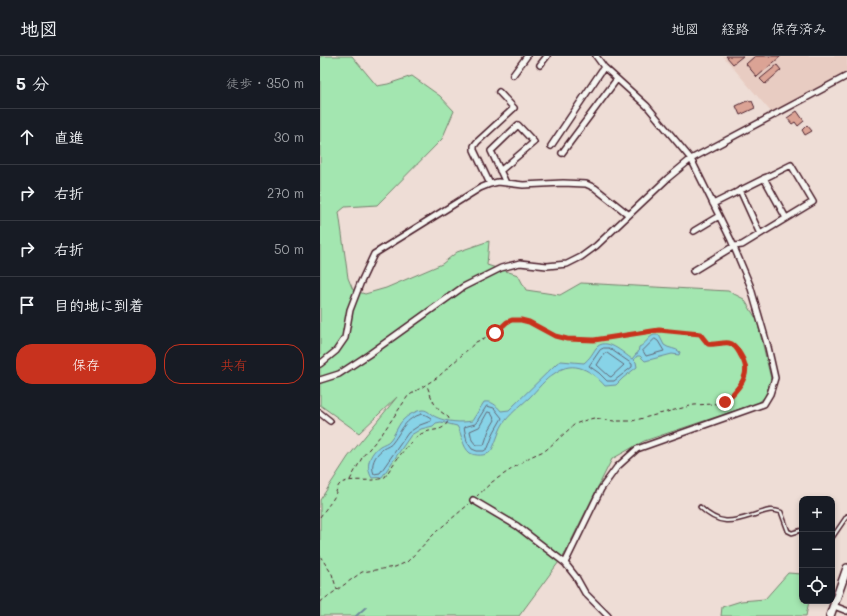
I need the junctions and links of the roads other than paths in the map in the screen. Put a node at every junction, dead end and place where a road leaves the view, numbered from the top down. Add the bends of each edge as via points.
1 (527, 56) edge
2 (547, 56) edge
3 (596, 56) edge
4 (540, 65) dead end
5 (604, 67) junction
6 (513, 75) dead end
7 (847, 76) edge
8 (617, 79) junction
9 (499, 92) dead end
10 (550, 146) dead end
11 (562, 153) dead end
12 (691, 160) junction
13 (500, 172) junction
14 (764, 178) junction
15 (506, 183) junction
16 (490, 184) junction
17 (740, 190) junction
18 (713, 204) junction
19 (629, 215) junction
20 (719, 216) junction
21 (786, 218) junction
22 (694, 231) dead end
23 (760, 234) junction
24 (734, 246) junction
25 (692, 271) dead end
26 (320, 364) edge
27 (320, 380) edge
28 (320, 414) edge
29 (330, 421) dead end
30 (473, 500) road end
31 (700, 507) dead end
32 (847, 516) edge
33 (799, 531) edge
34 (835, 534) edge
35 (565, 563) junction
36 (847, 568) edge
37 (834, 606) junction
38 (847, 611) edge
39 (608, 616) edge
40 (830, 616) edge

1 - 6 street
2 - 4 street
3 - 5 street
5 - 8 street
5 - 10 street
7 - 12 street
8 - 11 street
8 - 12 street via 648,106
9 - 16 street via 514,108 477,142 474,150
12 - 18 street
12 - 19 street
13 - 13 street via 490,151 518,125 534,142
13 - 15 street
14 - 17 street
14 - 21 street
14 - 21 street via 791,165 813,202
15 - 16 street
15 - 19 street via 586,184 595,188
16 - 26 street via 374,254 350,310 345,338
17 - 18 street
17 - 23 street
18 - 20 street
19 - 27 street via 591,250 567,264 547,266 520,263 501,268 463,287 345,371
20 - 22 street
20 - 24 street
21 - 23 street
23 - 24 street via 742,245
24 - 25 street
24 - 35 street via 750,285 768,347 775,378 770,394 764,404 749,411 637,448 617,467 601,489
28 - 29 street
30 - 35 street via 517,526
31 - 33 lane via 708,515 724,521 773,509 781,512 788,531 792,533
32 - 34 lane
35 - 39 street via 585,594
36 - 37 street
37 - 38 street
37 - 40 street

